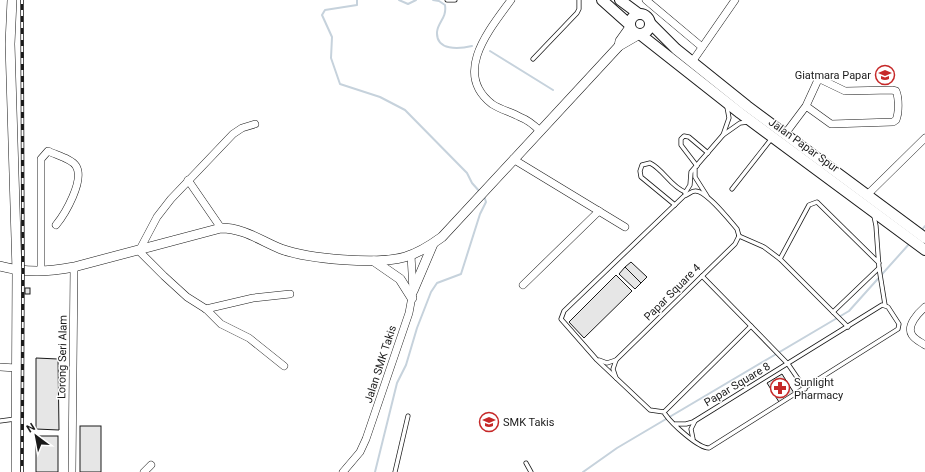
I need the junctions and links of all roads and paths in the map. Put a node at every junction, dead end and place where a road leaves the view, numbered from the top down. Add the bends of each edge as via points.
1 (12, 0) edge
2 (447, 0) edge
3 (455, 0) edge
4 (511, 0) edge
5 (579, 0) edge
6 (602, 0) edge
7 (620, 0) edge
8 (646, 0) edge
9 (734, 0) edge
10 (639, 14) junction
11 (651, 24) junction
12 (635, 30) junction
13 (702, 47) junction
14 (533, 59) dead end
15 (692, 62) junction
16 (725, 102) junction
17 (806, 106) junction
18 (753, 122) junction
19 (255, 124) dead end
20 (540, 130) junction
21 (785, 134) junction
22 (723, 135) junction
23 (773, 138) junction
24 (925, 138) edge
25 (708, 153) junction
26 (513, 159) junction
27 (696, 168) junction
28 (188, 180) junction
29 (732, 189) dead end
30 (684, 194) junction
31 (867, 195) junction
32 (707, 196) junction
33 (675, 204) junction
34 (871, 210) junction
35 (599, 211) junction
36 (56, 226) dead end
37 (625, 227) dead end
38 (221, 228) junction
39 (739, 236) junction
40 (917, 237) edge
41 (433, 244) junction
42 (925, 250) edge
43 (139, 251) junction
44 (411, 255) junction
45 (780, 259) junction
46 (373, 261) junction
47 (879, 265) junction
48 (0, 266) edge
49 (74, 267) junction
50 (17, 271) junction
51 (41, 271) junction
52 (702, 276) junction
53 (523, 285) dead end
54 (290, 294) dead end
55 (412, 295) junction
56 (885, 305) junction
57 (925, 308) edge
58 (206, 309) junction
59 (833, 312) junction
60 (751, 326) junction
61 (848, 327) junction
62 (925, 346) edge
63 (598, 360) junction
64 (616, 360) junction
65 (788, 364) junction
66 (284, 366) dead end
67 (0, 367) edge
68 (16, 368) junction
69 (616, 379) junction
70 (805, 389) junction
71 (665, 414) junction
72 (408, 416) dead end
73 (16, 419) junction
74 (696, 420) junction
75 (0, 421) edge
76 (674, 423) junction
77 (694, 442) junction
78 (526, 463) dead end
79 (151, 466) dead end
80 (16, 472) edge
81 (72, 472) edge
82 (144, 472) edge
83 (343, 472) edge
84 (395, 472) edge
85 (531, 472) edge

1 - 50 main road via 10,44
2 - 3 lane
4 - 20 street via 492,26 475,57 475,76 479,87 492,104 521,117
5 - 14 lane via 577,13
6 - 12 main road, Jalan Papar Spur
7 - 10 main road
8 - 13 street
9 - 13 street
10 - 11 main road via 648,17
10 - 12 main road via 633,16
11 - 12 main road via 647,32
11 - 15 main road
12 - 16 main road, Jalan Papar Spur
12 - 20 main road via 620,41 619,46
13 - 15 street
15 - 21 main road
16 - 18 main road, Jalan Papar Spur
16 - 22 lane via 729,118
17 - 17 street via 820,79 843,90 892,90 898,95 898,116 893,122 832,124
17 - 21 street
18 - 22 lane via 740,123
18 - 23 main road, Jalan Papar Spur
19 - 28 street via 233,134
20 - 26 main road
21 - 31 main road
22 - 25 lane
23 - 29 lane
23 - 34 main road, Jalan Papar Spur
24 - 31 street
25 - 27 lane
25 - 27 lane via 688,137 684,136 681,139 681,145
26 - 35 street
26 - 41 main road
27 - 30 lane via 690,174 690,185
27 - 32 lane via 695,176
28 - 38 street
28 - 43 street via 157,217
30 - 32 lane via 697,191
30 - 33 lane
30 - 33 lane via 655,166 650,163 642,165 641,177
31 - 40 main road
32 - 39 lane via 737,229
33 - 63 lane via 563,313 563,322
34 - 40 main road, Jalan Papar Spur
34 - 47 lane via 876,221
35 - 37 street
35 - 53 street
36 - 51 street via 77,186 78,172 74,163 48,151 41,158
38 - 43 main road
38 - 46 main road via 238,230 293,253
39 - 45 lane via 764,247
39 - 52 lane, Papar Square 4 via 735,244
40 - 42 main road, Jalan Papar Spur
41 - 44 main road
41 - 55 main road
43 - 49 main road
43 - 58 street via 187,297
44 - 46 main road via 393,260
44 - 55 street, Jalan SMK Takis
45 - 47 lane via 809,204 818,202
45 - 59 lane
46 - 55 main road via 400,279
47 - 56 lane
47 - 59 lane
48 - 50 main road
49 - 51 main road
49 - 81 street, Lorong Seri Alam
50 - 51 main road
50 - 68 main road
52 - 60 lane
52 - 64 lane, Papar Square 4
54 - 58 street via 253,298
55 - 83 street, Jalan SMK Takis via 366,439 360,452
56 - 61 lane, Papar Square 8
56 - 70 lane via 899,324 898,329
57 - 62 street via 916,316 910,331 912,336
58 - 66 street via 221,324 249,338
59 - 61 lane
60 - 65 lane
60 - 71 lane
61 - 65 lane, Papar Square 8
63 - 64 lane via 607,363
63 - 69 lane
64 - 69 lane via 613,369
65 - 70 lane
65 - 74 lane, Papar Square 8
67 - 68 street
68 - 73 main road
69 - 71 lane via 650,410
70 - 77 lane via 709,448
71 - 76 lane
72 - 84 lane
73 - 75 lane
73 - 80 main road
74 - 76 lane, Papar Square 8 via 686,424
74 - 77 lane via 692,429
76 - 77 lane
78 - 85 lane
79 - 82 street

